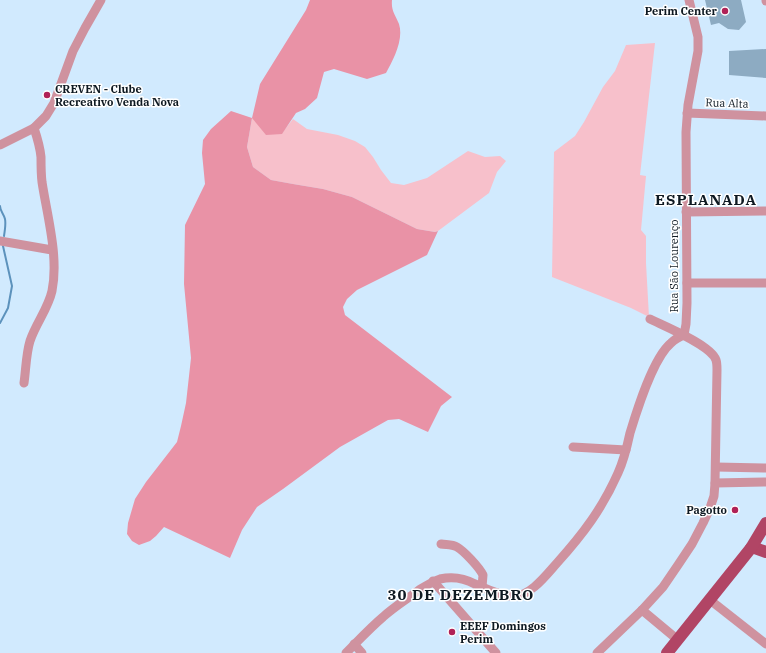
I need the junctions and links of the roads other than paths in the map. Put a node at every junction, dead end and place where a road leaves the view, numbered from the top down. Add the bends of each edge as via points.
1 (101, 0) edge
2 (689, 0) edge
3 (687, 114) junction
4 (766, 116) edge
5 (34, 128) junction
6 (0, 145) edge
7 (766, 211) edge
8 (686, 212) junction
9 (0, 241) edge
10 (52, 250) junction
11 (687, 283) junction
12 (766, 283) edge
13 (650, 318) dead end
14 (684, 335) junction
15 (24, 383) dead end
16 (573, 447) dead end
17 (626, 450) junction
18 (716, 467) junction
19 (766, 468) edge
20 (766, 482) edge
21 (715, 483) junction
22 (766, 524) edge
23 (441, 544) dead end
24 (751, 548) junction
25 (766, 552) edge
26 (433, 581) junction
27 (482, 587) junction
28 (710, 600) junction
29 (642, 610) junction
30 (678, 640) junction
31 (354, 644) junction
32 (766, 644) edge
33 (669, 652) edge
34 (346, 653) edge
35 (362, 653) edge
36 (496, 653) edge
37 (597, 653) edge

1 - 5 street via 73,51 54,103
2 - 3 street, Rua São Lourenço via 698,37 698,51
3 - 4 street, Rua Alta
3 - 8 street, Rua São Lourenço
5 - 6 street
5 - 10 street via 41,156
7 - 8 street
8 - 11 street, Rua São Lourenço
9 - 10 street
10 - 15 street via 52,293 30,340
11 - 12 street
11 - 14 street, Rua São Lourenço
13 - 14 street
14 - 17 street via 665,348 659,358 641,398
14 - 18 street via 706,349 716,360
16 - 17 street
17 - 27 street via 624,461 595,516 541,580 529,591 514,596
18 - 19 street
18 - 21 street
20 - 21 street
21 - 29 street via 710,508 692,544 663,586
22 - 24 main road
23 - 27 street via 456,547 469,558 483,575
24 - 25 main road
24 - 28 main road
26 - 27 street via 457,577
26 - 31 street via 384,616
26 - 36 street
28 - 30 main road
28 - 32 street
29 - 30 street
29 - 37 street
30 - 33 main road
31 - 34 street
31 - 35 street

